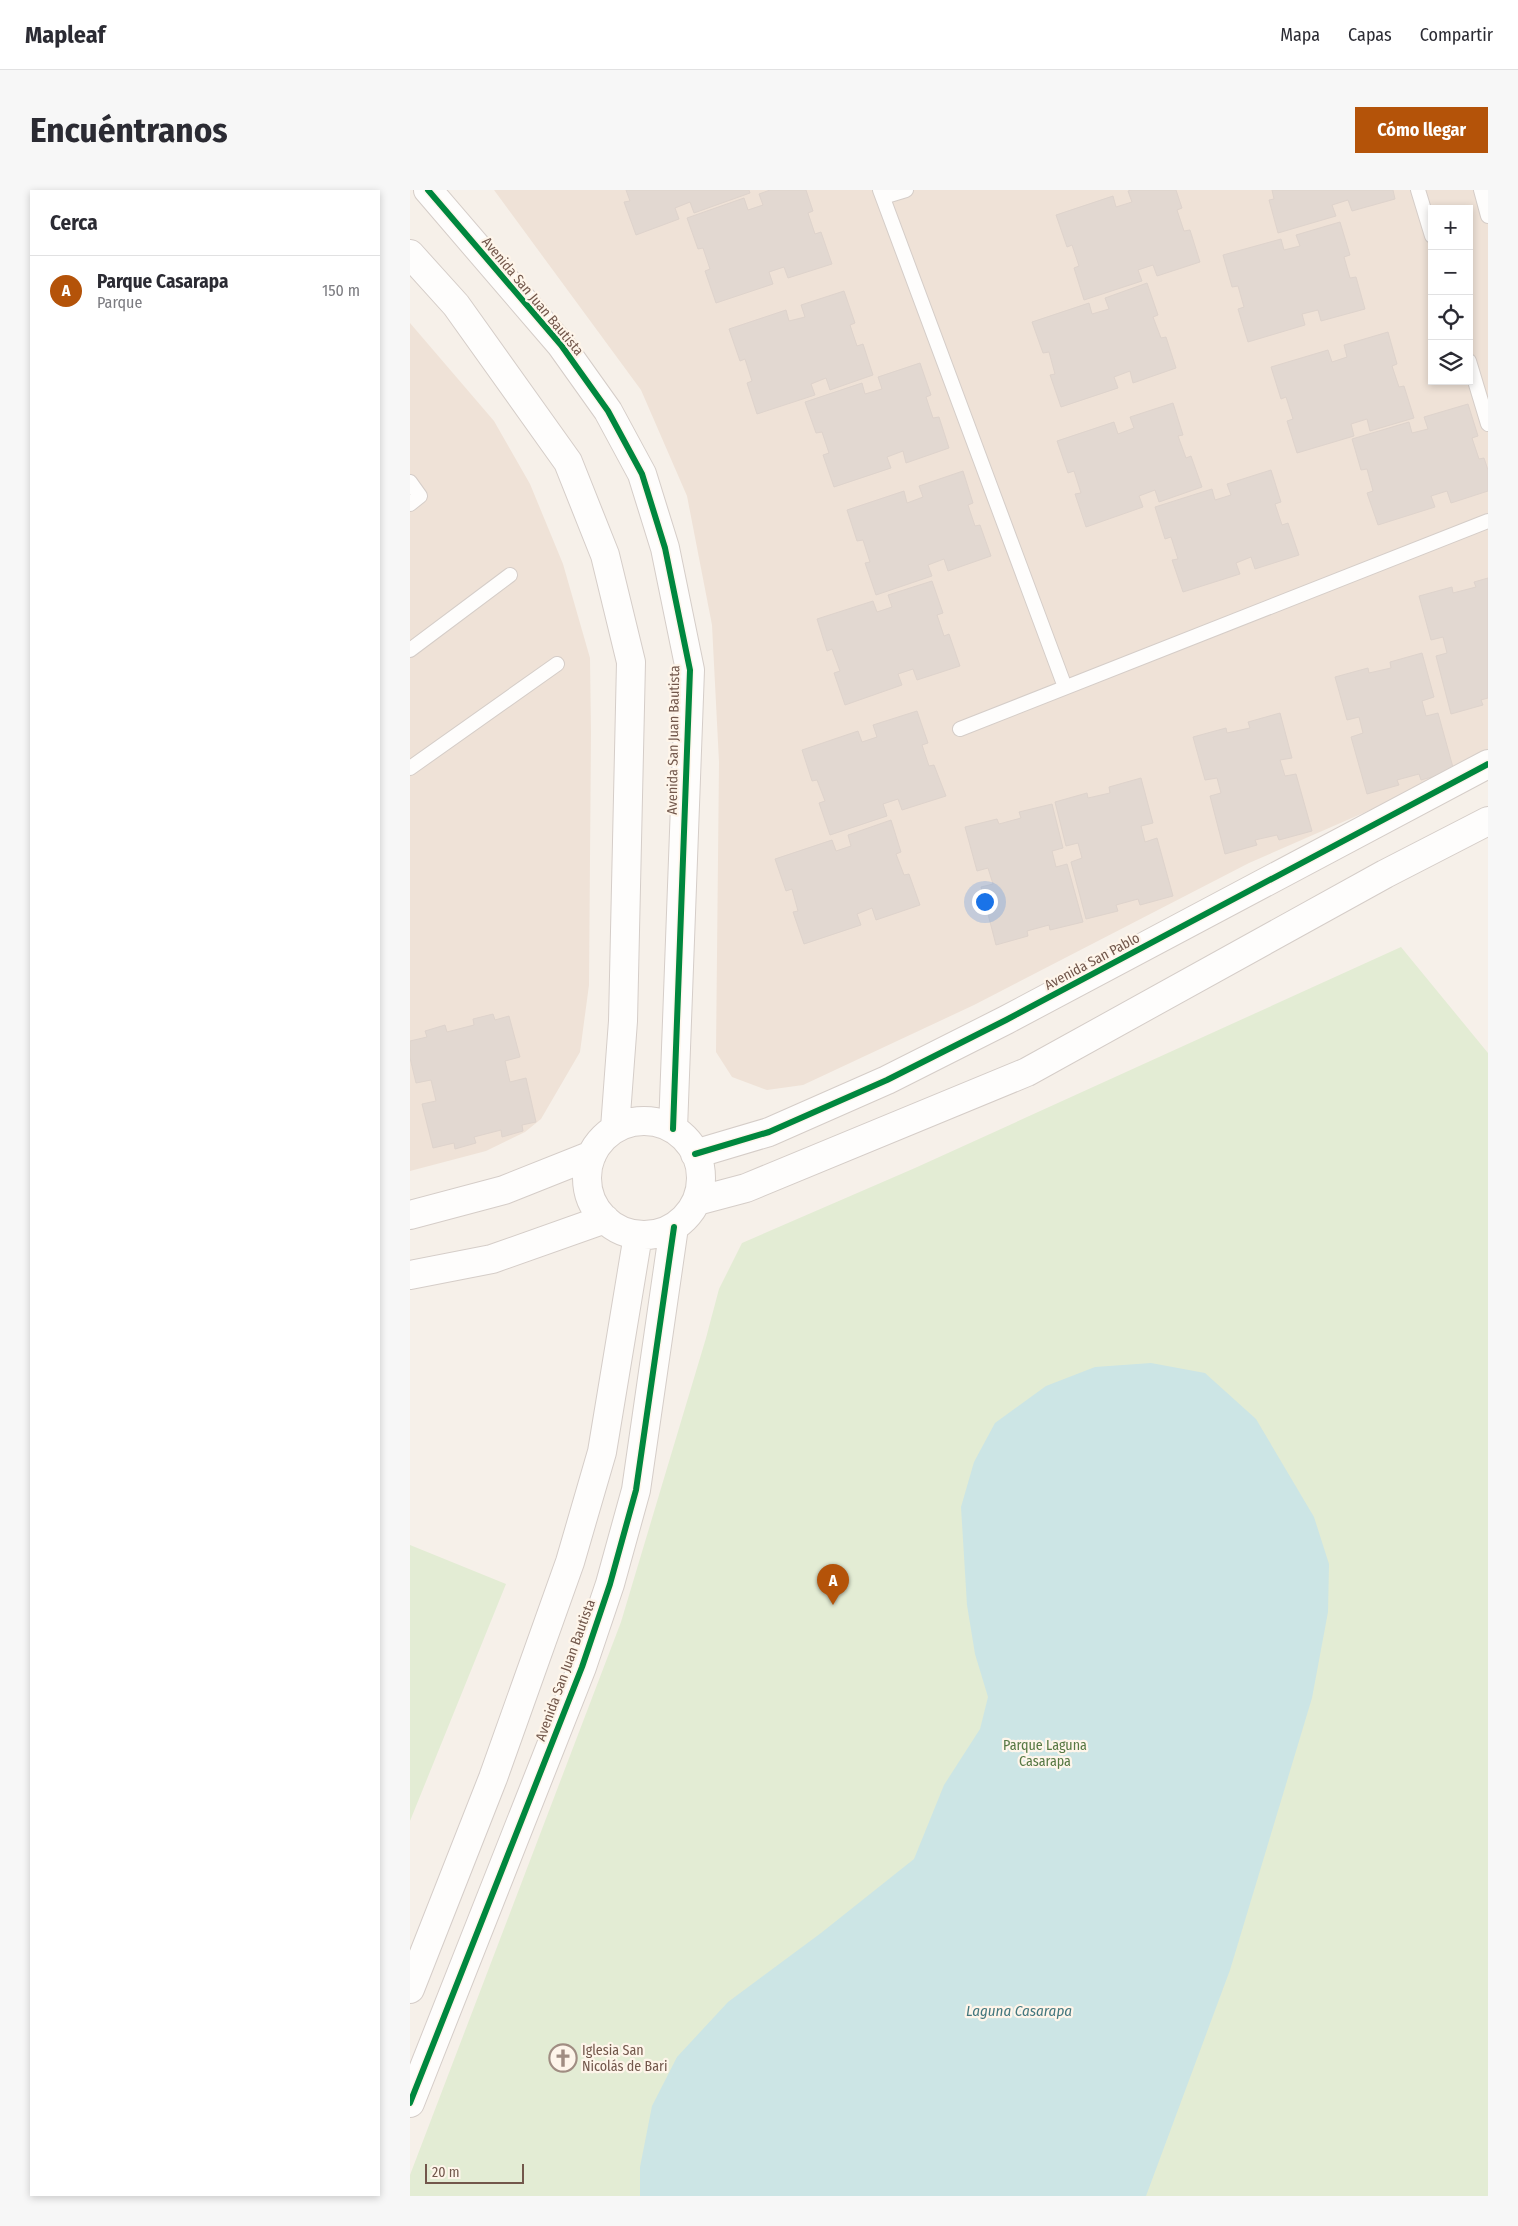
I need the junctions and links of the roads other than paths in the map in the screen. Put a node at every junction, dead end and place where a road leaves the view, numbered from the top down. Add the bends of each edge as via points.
1 (428, 190) edge
2 (906, 190) edge
3 (1418, 190) edge
4 (1481, 190) edge
5 (881, 194) edge
6 (1488, 216) edge
7 (1428, 223) edge
8 (410, 254) edge
9 (1473, 374) edge
10 (1488, 424) edge
11 (410, 482) edge
12 (410, 504) edge
13 (1488, 521) edge
14 (510, 575) dead end
15 (410, 650) edge
16 (557, 664) dead end
17 (1065, 687) junction
18 (960, 729) dead end
19 (1488, 764) edge
20 (410, 768) edge
21 (1488, 821) edge
22 (615, 1128) junction
23 (673, 1129) junction
24 (695, 1154) junction
25 (592, 1155) junction
26 (696, 1201) junction
27 (410, 1215) edge
28 (605, 1219) junction
29 (674, 1227) junction
30 (638, 1235) junction
31 (410, 1275) edge
32 (410, 1989) edge
33 (410, 2103) edge

1 - 23 street, Avenida San Juan Bautista via 561,346 608,411 642,474 665,548 690,670
2 - 5 lane
3 - 7 lane
4 - 6 lane
5 - 17 lane
8 - 22 street via 456,305 568,462 605,555 631,662 623,1021
9 - 10 lane
11 - 12 lane via 420,496
13 - 17 lane
14 - 15 lane
16 - 20 lane
17 - 18 lane
19 - 24 street, Avenida San Pablo via 887,1080 770,1132
21 - 26 street via 1385,874 1027,1072 746,1188
22 - 23 street via 644,1121 659,1122
22 - 25 street
23 - 24 street via 686,1139
24 - 26 street via 700,1169
25 - 27 street via 504,1190
25 - 28 street via 587,1172 588,1189 594,1206
26 - 29 street via 687,1216
28 - 30 street via 620,1230
28 - 31 street via 492,1259
29 - 30 street via 656,1234
29 - 33 street, Avenida San Juan Bautista via 636,1490 610,1584 582,1667
30 - 32 street via 602,1452 570,1562 493,1778

